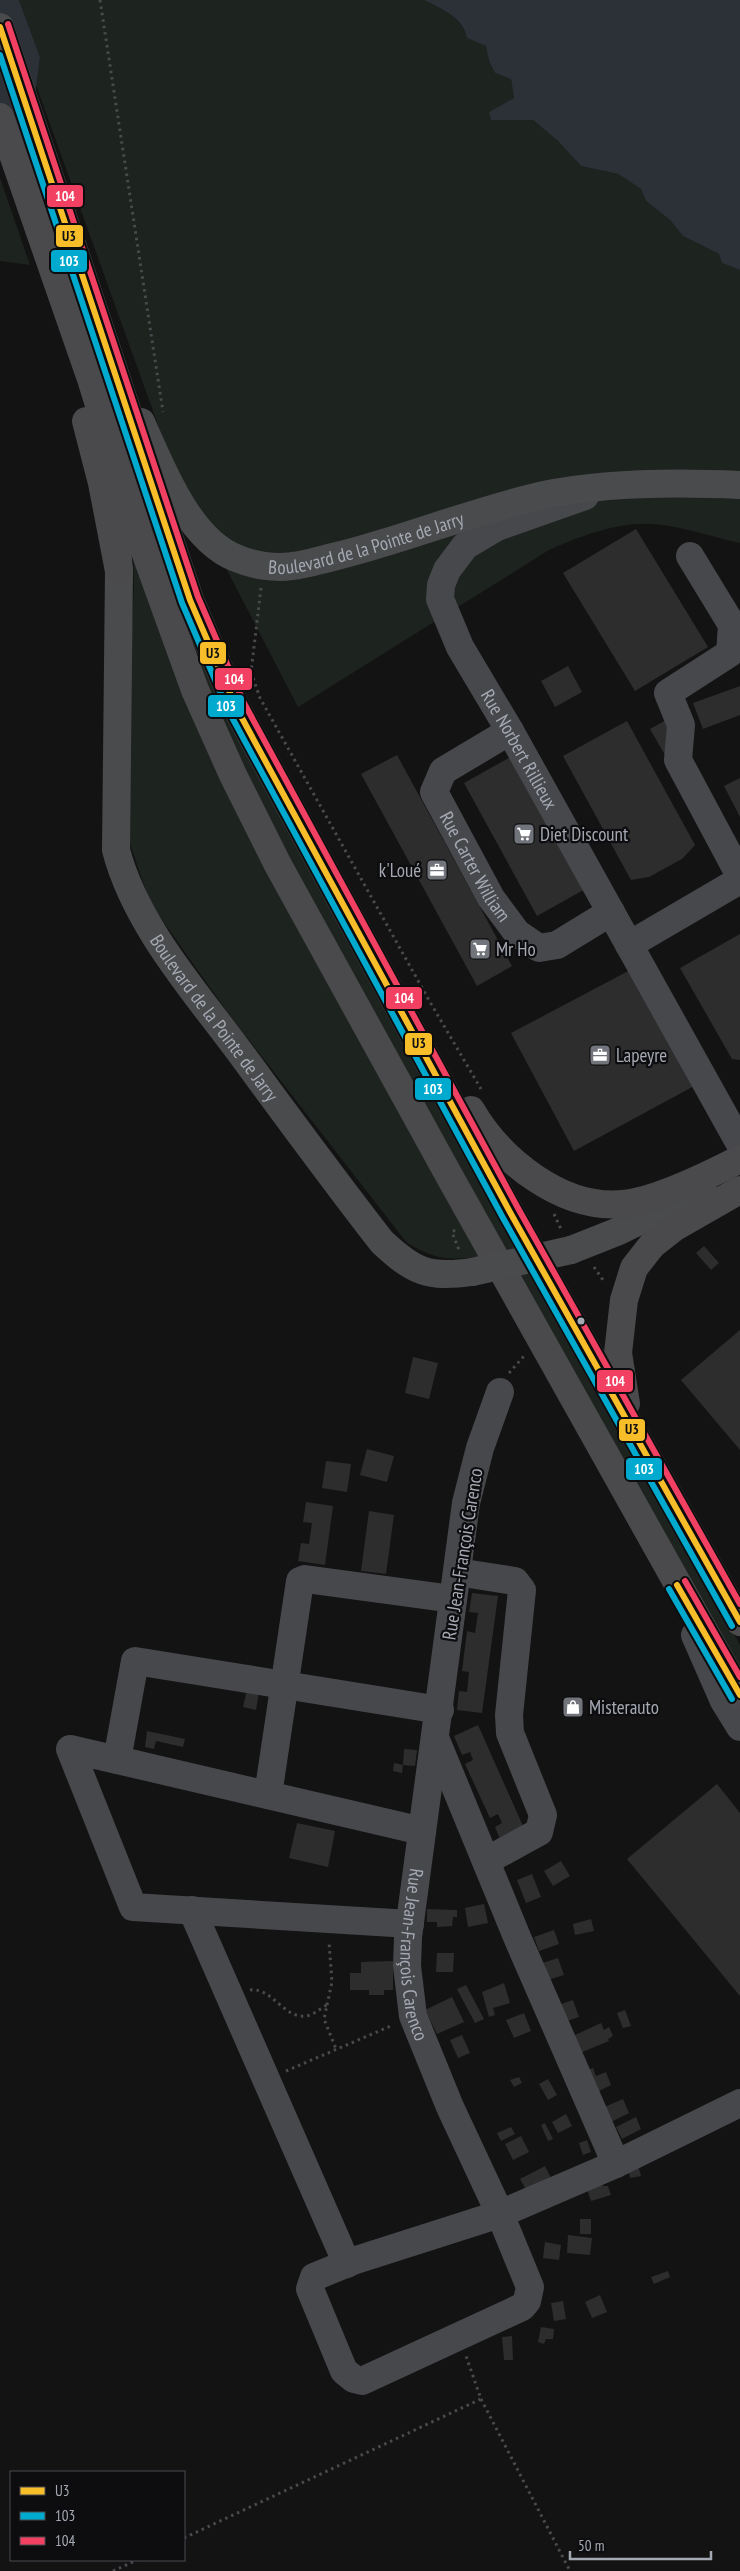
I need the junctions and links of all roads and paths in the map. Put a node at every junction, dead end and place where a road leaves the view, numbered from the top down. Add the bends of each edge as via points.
1 (100, 0) edge
2 (0, 26) edge
3 (0, 117) edge
4 (0, 137) edge
5 (35, 232) junction
6 (108, 349) junction
7 (91, 379) junction
8 (163, 416) dead end
9 (740, 485) edge
10 (615, 486) junction
11 (690, 556) dead end
12 (264, 565) junction
13 (119, 571) junction
14 (510, 731) junction
15 (740, 876) edge
16 (740, 880) edge
17 (344, 908) junction
18 (611, 912) junction
19 (629, 944) junction
20 (485, 1096) dead end
21 (740, 1144) edge
22 (740, 1159) edge
23 (740, 1171) edge
24 (740, 1190) edge
25 (463, 1227) dead end
26 (594, 1267) dead end
27 (472, 1272) junction
28 (624, 1300) junction
29 (500, 1392) dead end
30 (628, 1420) junction
31 (663, 1560) junction
32 (457, 1572) junction
33 (453, 1600) junction
34 (740, 1622) edge
35 (284, 1684) junction
36 (740, 1696) edge
37 (440, 1710) junction
38 (740, 1727) edge
39 (436, 1740) junction
40 (117, 1760) junction
41 (268, 1795) junction
42 (422, 1831) junction
43 (486, 1861) junction
44 (192, 1910) junction
45 (327, 1919) junction
46 (410, 1924) junction
47 (231, 1997) junction
48 (327, 2005) junction
49 (412, 2016) junction
50 (336, 2049) junction
51 (267, 2079) junction
52 (740, 2103) edge
53 (616, 2164) junction
54 (500, 2214) junction
55 (347, 2264) junction
56 (458, 2338) junction
57 (482, 2399) junction
58 (185, 2538) edge
59 (135, 2561) edge
60 (112, 2571) edge
61 (570, 2571) edge

1 - 8 path
2 - 6 highway
3 - 5 highway
4 - 5 highway
5 - 7 highway
5 - 13 highway via 102,483
6 - 12 main road, Boulevard de la Pointe de Jarry via 178,498 205,538 236,558
6 - 17 highway via 190,600 236,707
7 - 13 main road, Boulevard de la Pointe de Jarry via 109,480
7 - 31 highway via 146,554 195,690 233,775 348,992
9 - 10 main road, Boulevard de la Pointe de Jarry via 676,482
10 - 12 main road, Boulevard de la Pointe de Jarry via 546,495 482,510 358,551 291,567
10 - 14 street, Rue Norbert Rillieux via 520,518 478,536 465,546 447,570 440,599 449,624
11 - 15 street via 732,624 731,644 730,653 668,694 681,726 678,760
12 - 20 path via 251,672 260,698
13 - 27 main road, Boulevard de la Pointe de Jarry via 111,698 116,850 129,890 193,990 382,1242 405,1264 419,1270
14 - 18 street, Rue Norbert Rillieux
14 - 18 street, Rue Carter William via 443,771 434,792 491,898 517,933 539,948 557,945
16 - 19 street
17 - 22 highway via 412,1006 483,1131 525,1171 558,1191 598,1205 624,1204 662,1194
17 - 30 highway
18 - 19 street, Rue Norbert Rillieux
19 - 21 street, Rue Norbert Rillieux
23 - 27 main road, Boulevard de la Pointe de Jarry, bridge via 619,1231 571,1250
24 - 28 highway via 701,1210 652,1245 634,1268
25 - 27 path via 452,1232 453,1240
26 - 28 path via 611,1291
28 - 30 highway via 618,1353
29 - 32 street, Rue Jean-François Carenco via 480,1448 466,1503
30 - 34 highway
31 - 36 highway
31 - 38 street via 724,1702
32 - 33 street, Rue Jean-François Carenco
32 - 43 street via 515,1581 522,1590 509,1715 510,1734 543,1815 539,1832
33 - 35 street via 306,1579 300,1581
33 - 37 street, Rue Jean-François Carenco
35 - 37 street
35 - 40 street via 135,1661
35 - 41 street
37 - 39 street, Rue Jean-François Carenco
39 - 42 street, Rue Jean-François Carenco
39 - 43 street
40 - 41 street
40 - 44 street via 70,1749 133,1907
41 - 42 street
42 - 46 street, Rue Jean-François Carenco
43 - 53 street
44 - 45 street
44 - 47 street
45 - 46 street
45 - 48 path via 332,1982
46 - 49 street, Rue Jean-François Carenco via 407,1966
47 - 48 path via 256,1989 301,2016 308,2016
47 - 51 street
48 - 50 path via 324,2019
49 - 50 path
49 - 54 street, Rue Jean-François Carenco
50 - 51 path
51 - 55 street
52 - 53 street
53 - 54 street
54 - 55 street
54 - 56 street, Rue Jean-François Carenco via 527,2276 530,2287 528,2301 522,2307
55 - 56 street via 314,2277 310,2289 344,2371 354,2379 362,2381
56 - 57 path
57 - 58 path
57 - 61 path
59 - 60 path

